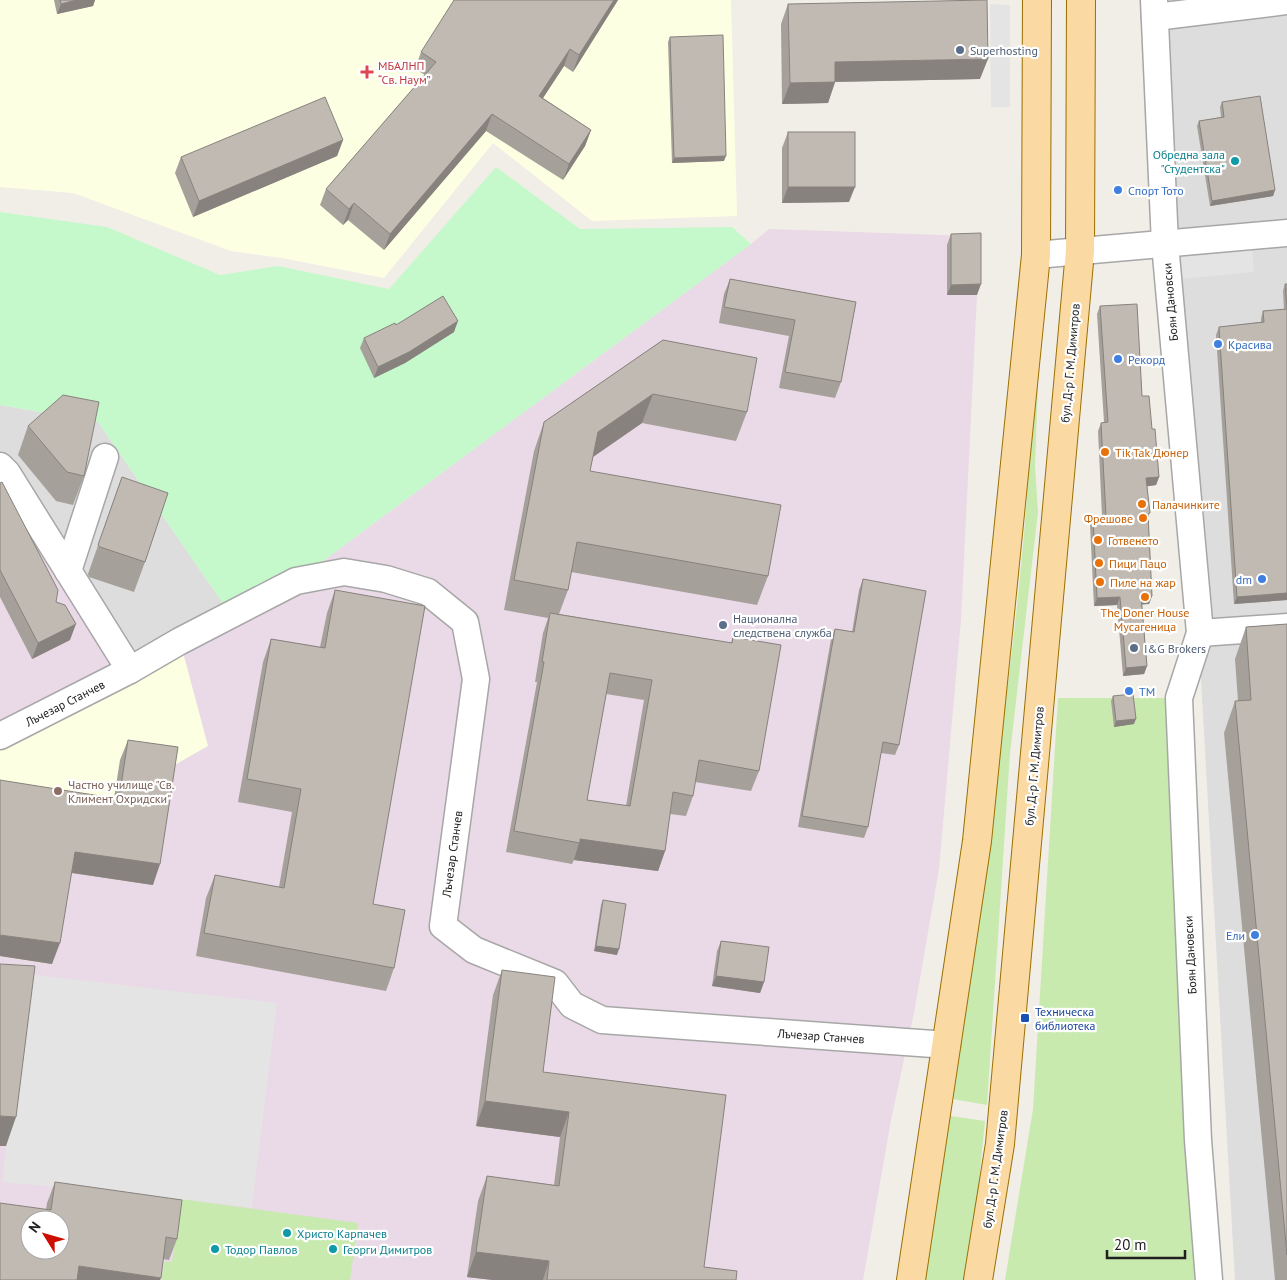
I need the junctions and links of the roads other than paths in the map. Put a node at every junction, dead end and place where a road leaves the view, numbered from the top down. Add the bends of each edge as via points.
1 (1037, 0) edge
2 (1081, 0) edge
3 (1287, 1) edge
4 (1154, 8) edge
5 (1287, 233) edge
6 (1165, 244) junction
7 (1080, 251) junction
8 (1036, 255) junction
9 (105, 457) dead end
10 (0, 466) edge
11 (68, 571) junction
12 (1287, 627) edge
13 (1200, 633) junction
14 (130, 670) junction
15 (0, 736) edge
16 (947, 1045) junction
17 (911, 1280) edge
18 (978, 1280) edge
19 (1209, 1280) edge

1 - 8 main road
2 - 7 main road, бул. Д-р Г. М. Димитров
3 - 4 street
4 - 6 street, Боян Дановски
5 - 6 street
6 - 7 street
6 - 13 street, Боян Дановски
7 - 8 street
7 - 18 main road, бул. Д-р Г. М. Димитров via 1002,1119
8 - 16 main road via 977,841
9 - 11 street
10 - 11 street
11 - 14 street
12 - 13 street
13 - 19 street, Боян Дановски via 1179,698 1198,1140
14 - 15 street, Лъчезар Станчев
14 - 16 street, Лъчезар Станчев via 296,581 344,572 386,578 428,592 466,622 476,679 443,926 474,950 556,983 572,1005 602,1020
16 - 17 main road

